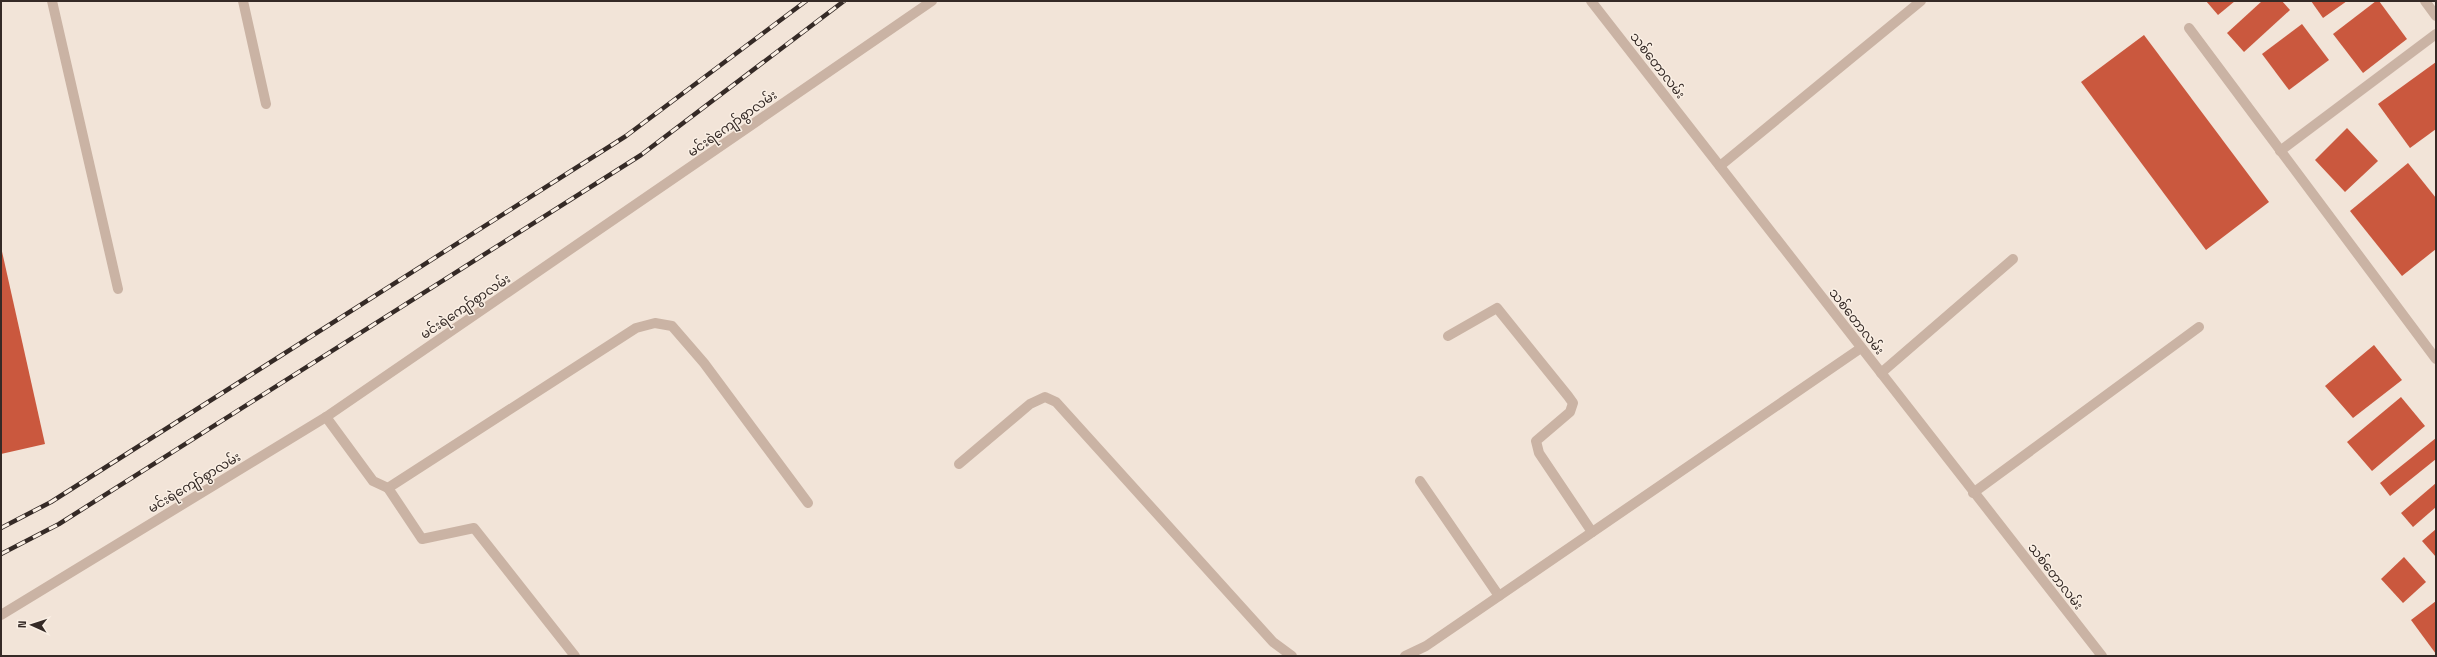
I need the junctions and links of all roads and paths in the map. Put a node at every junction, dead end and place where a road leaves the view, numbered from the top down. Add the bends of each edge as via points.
1 (52, 1) edge
2 (243, 1) edge
3 (932, 1) edge
4 (1591, 1) edge
5 (1921, 1) edge
6 (2425, 1) edge
7 (2436, 16) edge
8 (2189, 28) dead end
9 (2436, 34) edge
10 (266, 104) dead end
11 (2280, 151) junction
12 (1720, 166) junction
13 (2013, 259) dead end
14 (118, 289) dead end
15 (2199, 327) dead end
16 (1448, 336) dead end
17 (1861, 348) junction
18 (2436, 359) edge
19 (1881, 373) junction
20 (326, 417) junction
21 (959, 464) dead end
22 (1420, 481) dead end
23 (388, 488) junction
24 (1973, 493) junction
25 (808, 503) dead end
26 (1592, 532) junction
27 (1499, 596) junction
28 (1, 614) edge
29 (575, 656) edge
30 (1292, 656) edge
31 (1405, 656) edge
32 (2102, 656) edge

1 - 14 street
2 - 10 street
3 - 20 street, မင်းရဲကျော်စွာလမ်း
4 - 12 street, သစ်တောလမ်း
5 - 12 street
6 - 7 street
8 - 11 street
9 - 11 street
11 - 18 street
12 - 17 street, သစ်တောလမ်း
13 - 19 street
15 - 24 street
16 - 26 street via 1497,308 1568,396 1573,403 1570,412 1536,441 1539,453
17 - 19 street, သစ်တောလမ်း
17 - 26 street
19 - 24 street, သစ်တောလမ်း
20 - 23 street via 373,481
20 - 28 street, မင်းရဲကျော်စွာလမ်း
21 - 30 street via 1030,404 1045,397 1056,402 1273,642
22 - 27 street
23 - 25 street via 636,328 655,323 672,326 700,358
23 - 29 street via 422,539 474,528
24 - 32 street, သစ်တောလမ်း
26 - 27 street
27 - 31 street via 1426,646

